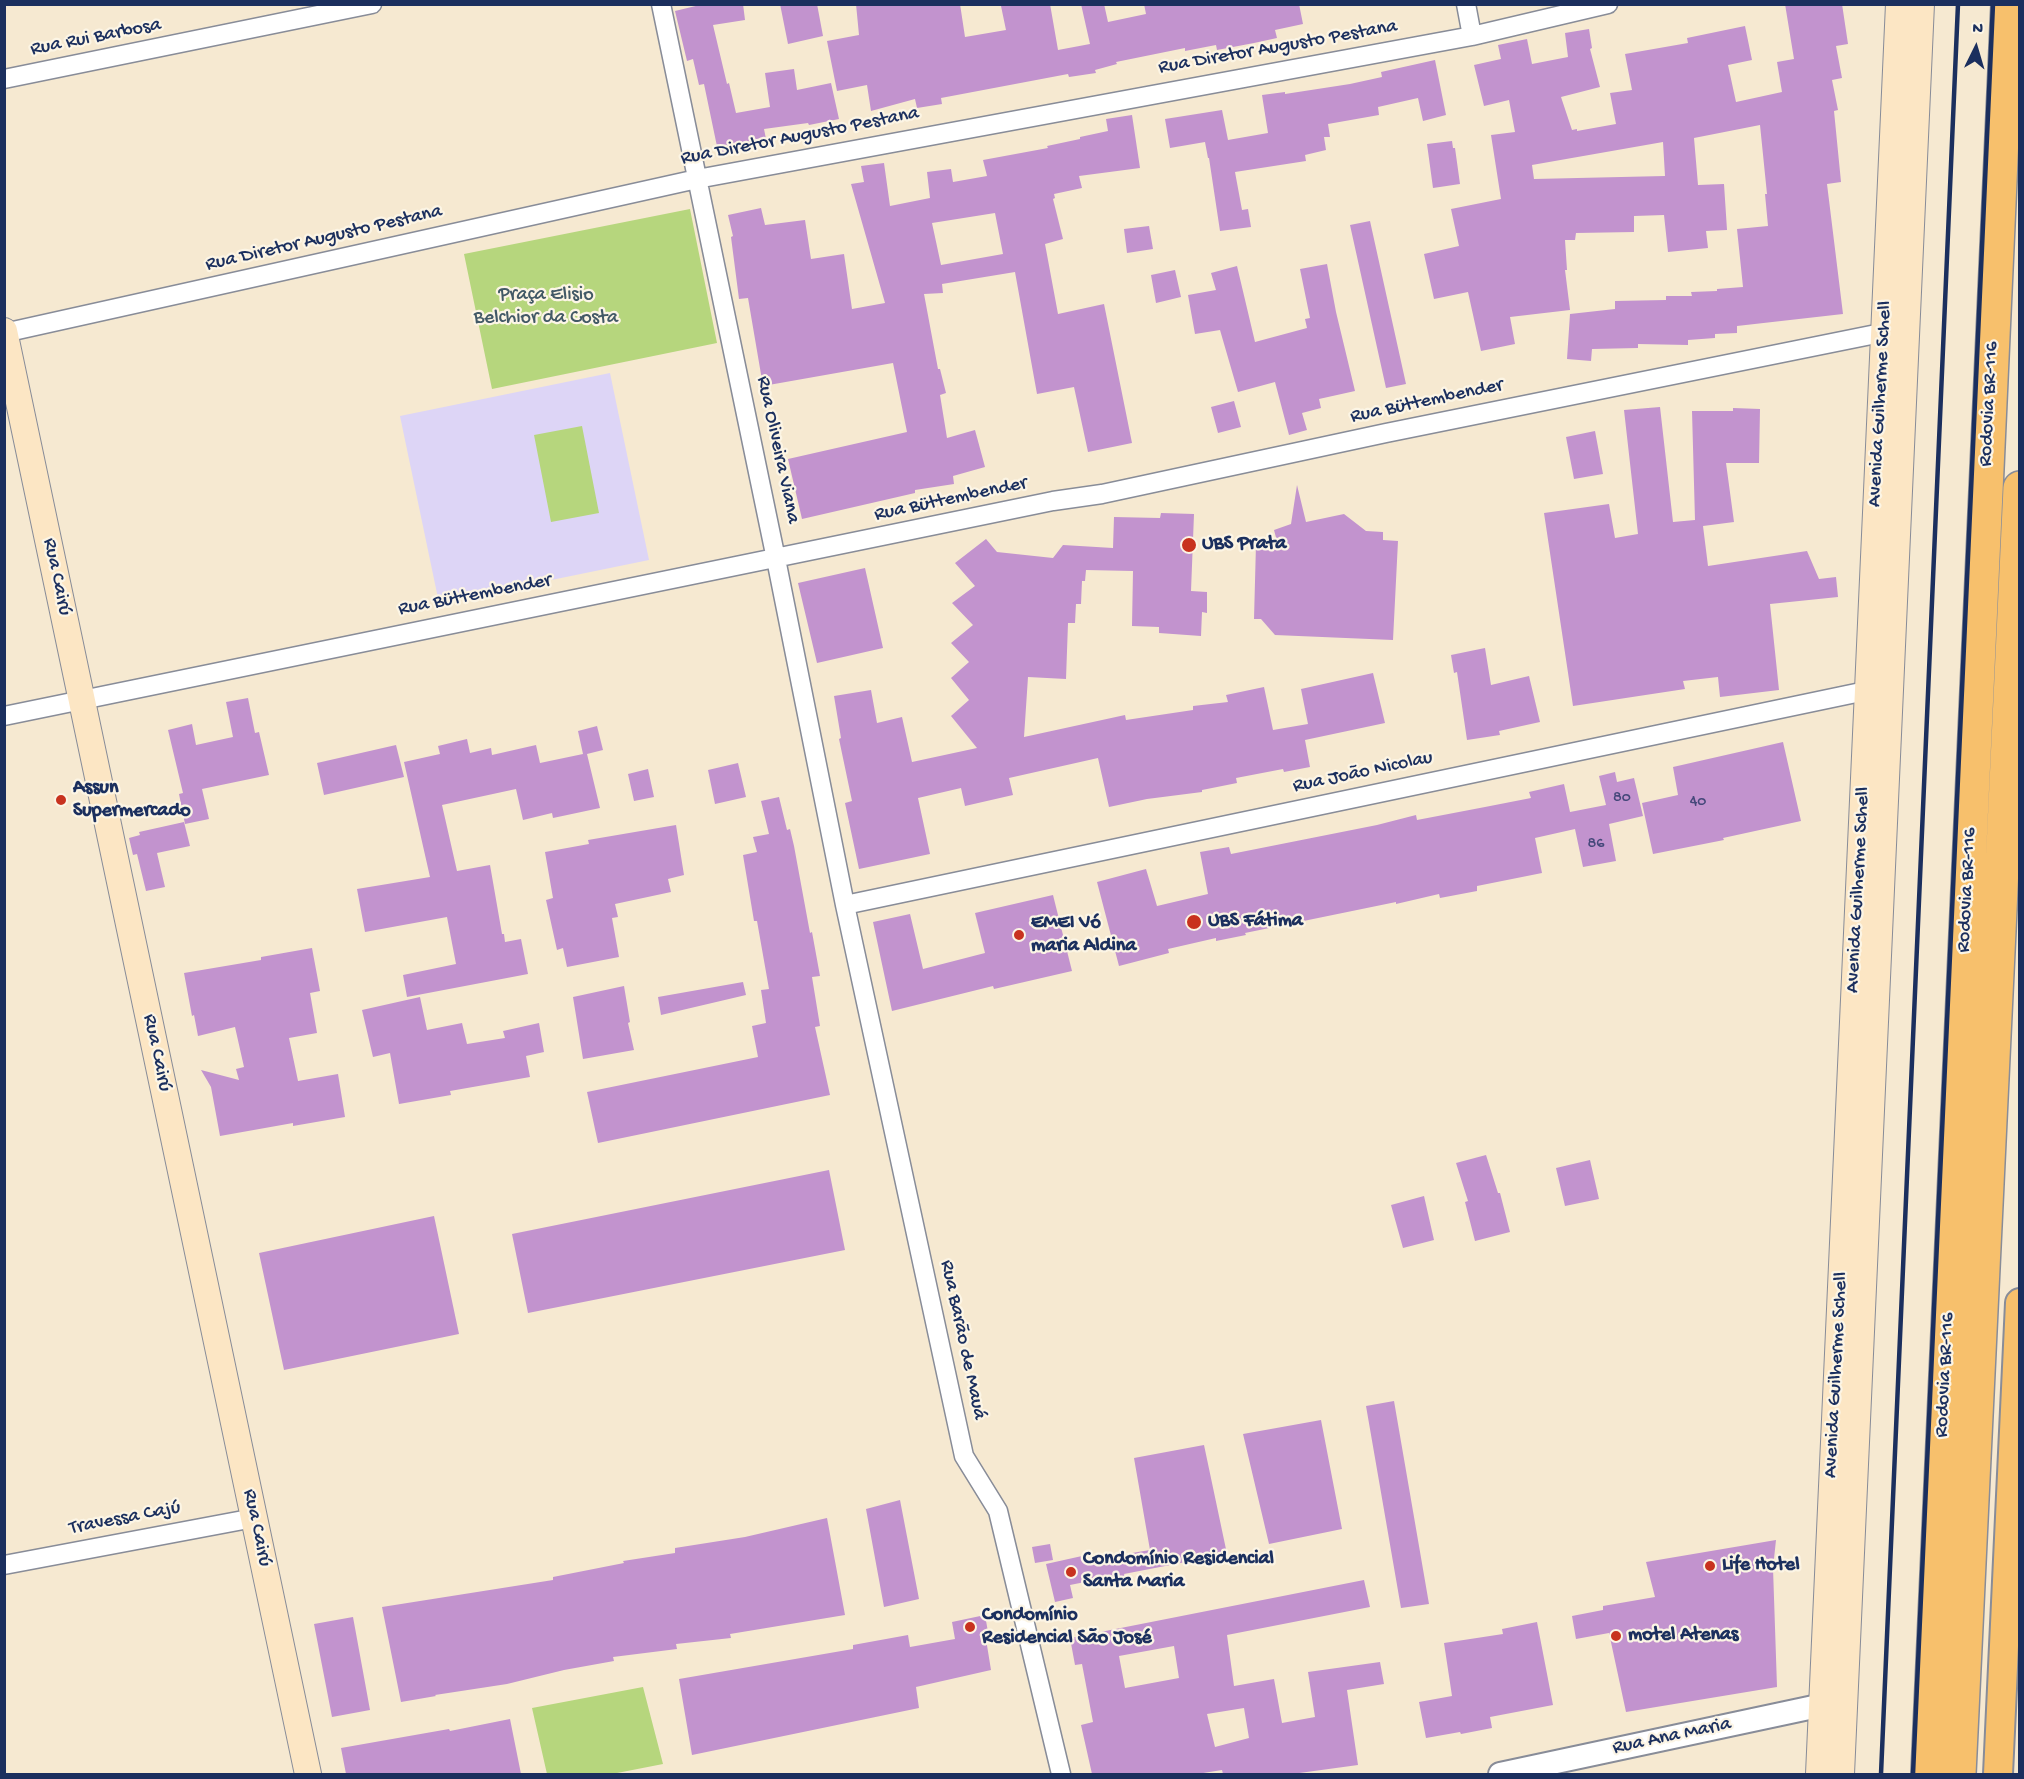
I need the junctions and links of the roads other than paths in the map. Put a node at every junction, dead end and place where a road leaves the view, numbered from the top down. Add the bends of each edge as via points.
1 (372, 4) edge
2 (661, 4) edge
3 (1466, 4) edge
4 (1608, 4) edge
5 (1899, 4) edge
6 (1921, 4) edge
7 (2008, 4) edge
8 (1472, 36) junction
9 (4, 79) edge
10 (697, 178) junction
11 (1895, 331) junction
12 (5, 332) edge
13 (2019, 488) edge
14 (776, 559) junction
15 (1879, 688) junction
16 (82, 700) junction
17 (4, 716) edge
18 (845, 906) junction
19 (2019, 1303) edge
20 (2018, 1409) edge
21 (254, 1518) junction
22 (4, 1565) edge
23 (1833, 1703) junction
24 (2009, 1734) edge
25 (308, 1774) edge
26 (1061, 1774) edge
27 (1500, 1774) edge
28 (1819, 1774) edge
29 (1841, 1774) edge
30 (1928, 1774) edge
31 (1959, 1774) edge
32 (1998, 1774) edge

1 - 9 street, Rua Rui Barbosa
2 - 10 street, Rua Oliveira Viana
3 - 8 street
4 - 8 street, Rua Diretor Augusto Pestana
5 - 11 main road, Avenida Guilherme Schell
6 - 11 main road, Avenida Guilherme Schell
7 - 30 highway, Rodovia BR-116
8 - 10 street, Rua Diretor Augusto Pestana
10 - 12 street, Rua Diretor Augusto Pestana
10 - 14 street, Rua Oliveira Viana
11 - 14 street, Rua Büttembender
11 - 15 main road, Avenida Guilherme Schell
12 - 16 main road, Rua Cairú
13 - 31 highway, Rodovia BR-116
14 - 16 street, Rua Büttembender
14 - 18 street, Rua Oliveira Viana
15 - 18 street, Rua João Nicolau
15 - 23 main road, Avenida Guilherme Schell
16 - 17 street, Rua Büttembender
16 - 21 main road, Rua Cairú
18 - 26 street, Rua Barão de Mauá via 964,1456 998,1511
19 - 20 main road
20 - 24 main road
21 - 22 street, Travessa Cajú
21 - 25 main road, Rua Cairú
23 - 27 street, Rua Ana Maria
23 - 28 main road, Avenida Guilherme Schell
23 - 29 main road, Avenida Guilherme Schell
24 - 32 main road

